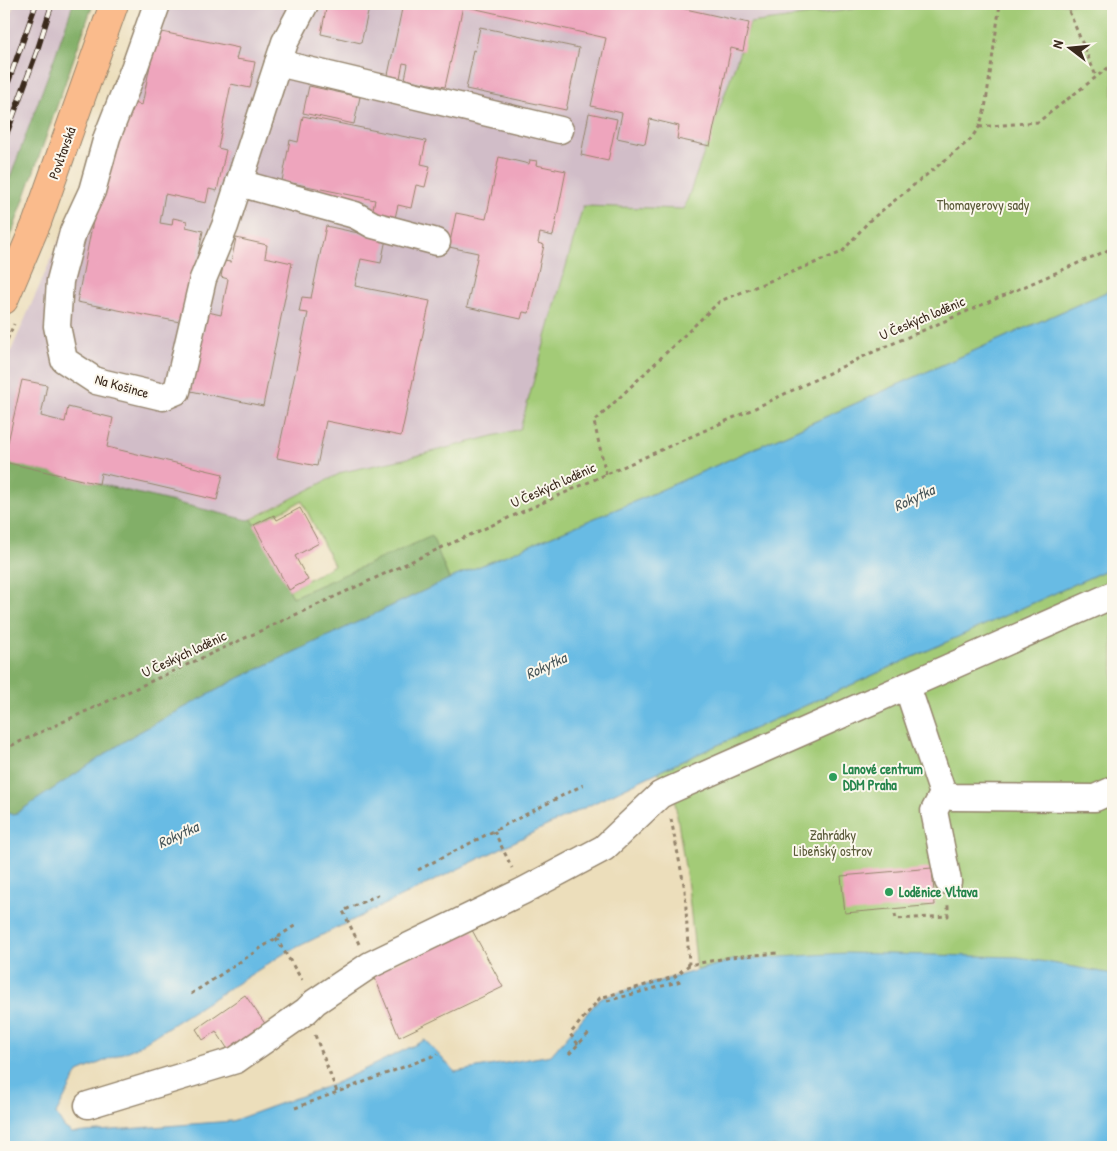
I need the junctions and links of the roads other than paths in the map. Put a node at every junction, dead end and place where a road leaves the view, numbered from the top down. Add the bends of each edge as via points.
1 (114, 4) edge
2 (157, 4) edge
3 (305, 4) edge
4 (278, 63) junction
5 (560, 130) dead end
6 (239, 183) junction
7 (436, 242) dead end
8 (4, 300) edge
9 (1113, 595) edge
10 (907, 686) junction
11 (1113, 790) edge
12 (942, 794) junction
13 (948, 881) dead end
14 (88, 1105) dead end

1 - 8 main road, Povltavská via 37,222
2 - 6 lane, Na Košince via 107,138 92,191 73,232 60,281 56,326 64,360 96,381 163,397 177,392 203,279
3 - 4 lane, Na Košince
4 - 5 lane
4 - 6 lane, Na Košince
6 - 7 lane via 355,215 373,225
9 - 10 lane
10 - 12 lane
10 - 14 lane via 660,795 604,848 370,965 236,1060
11 - 12 lane via 1095,798 953,797
12 - 13 lane via 934,811

